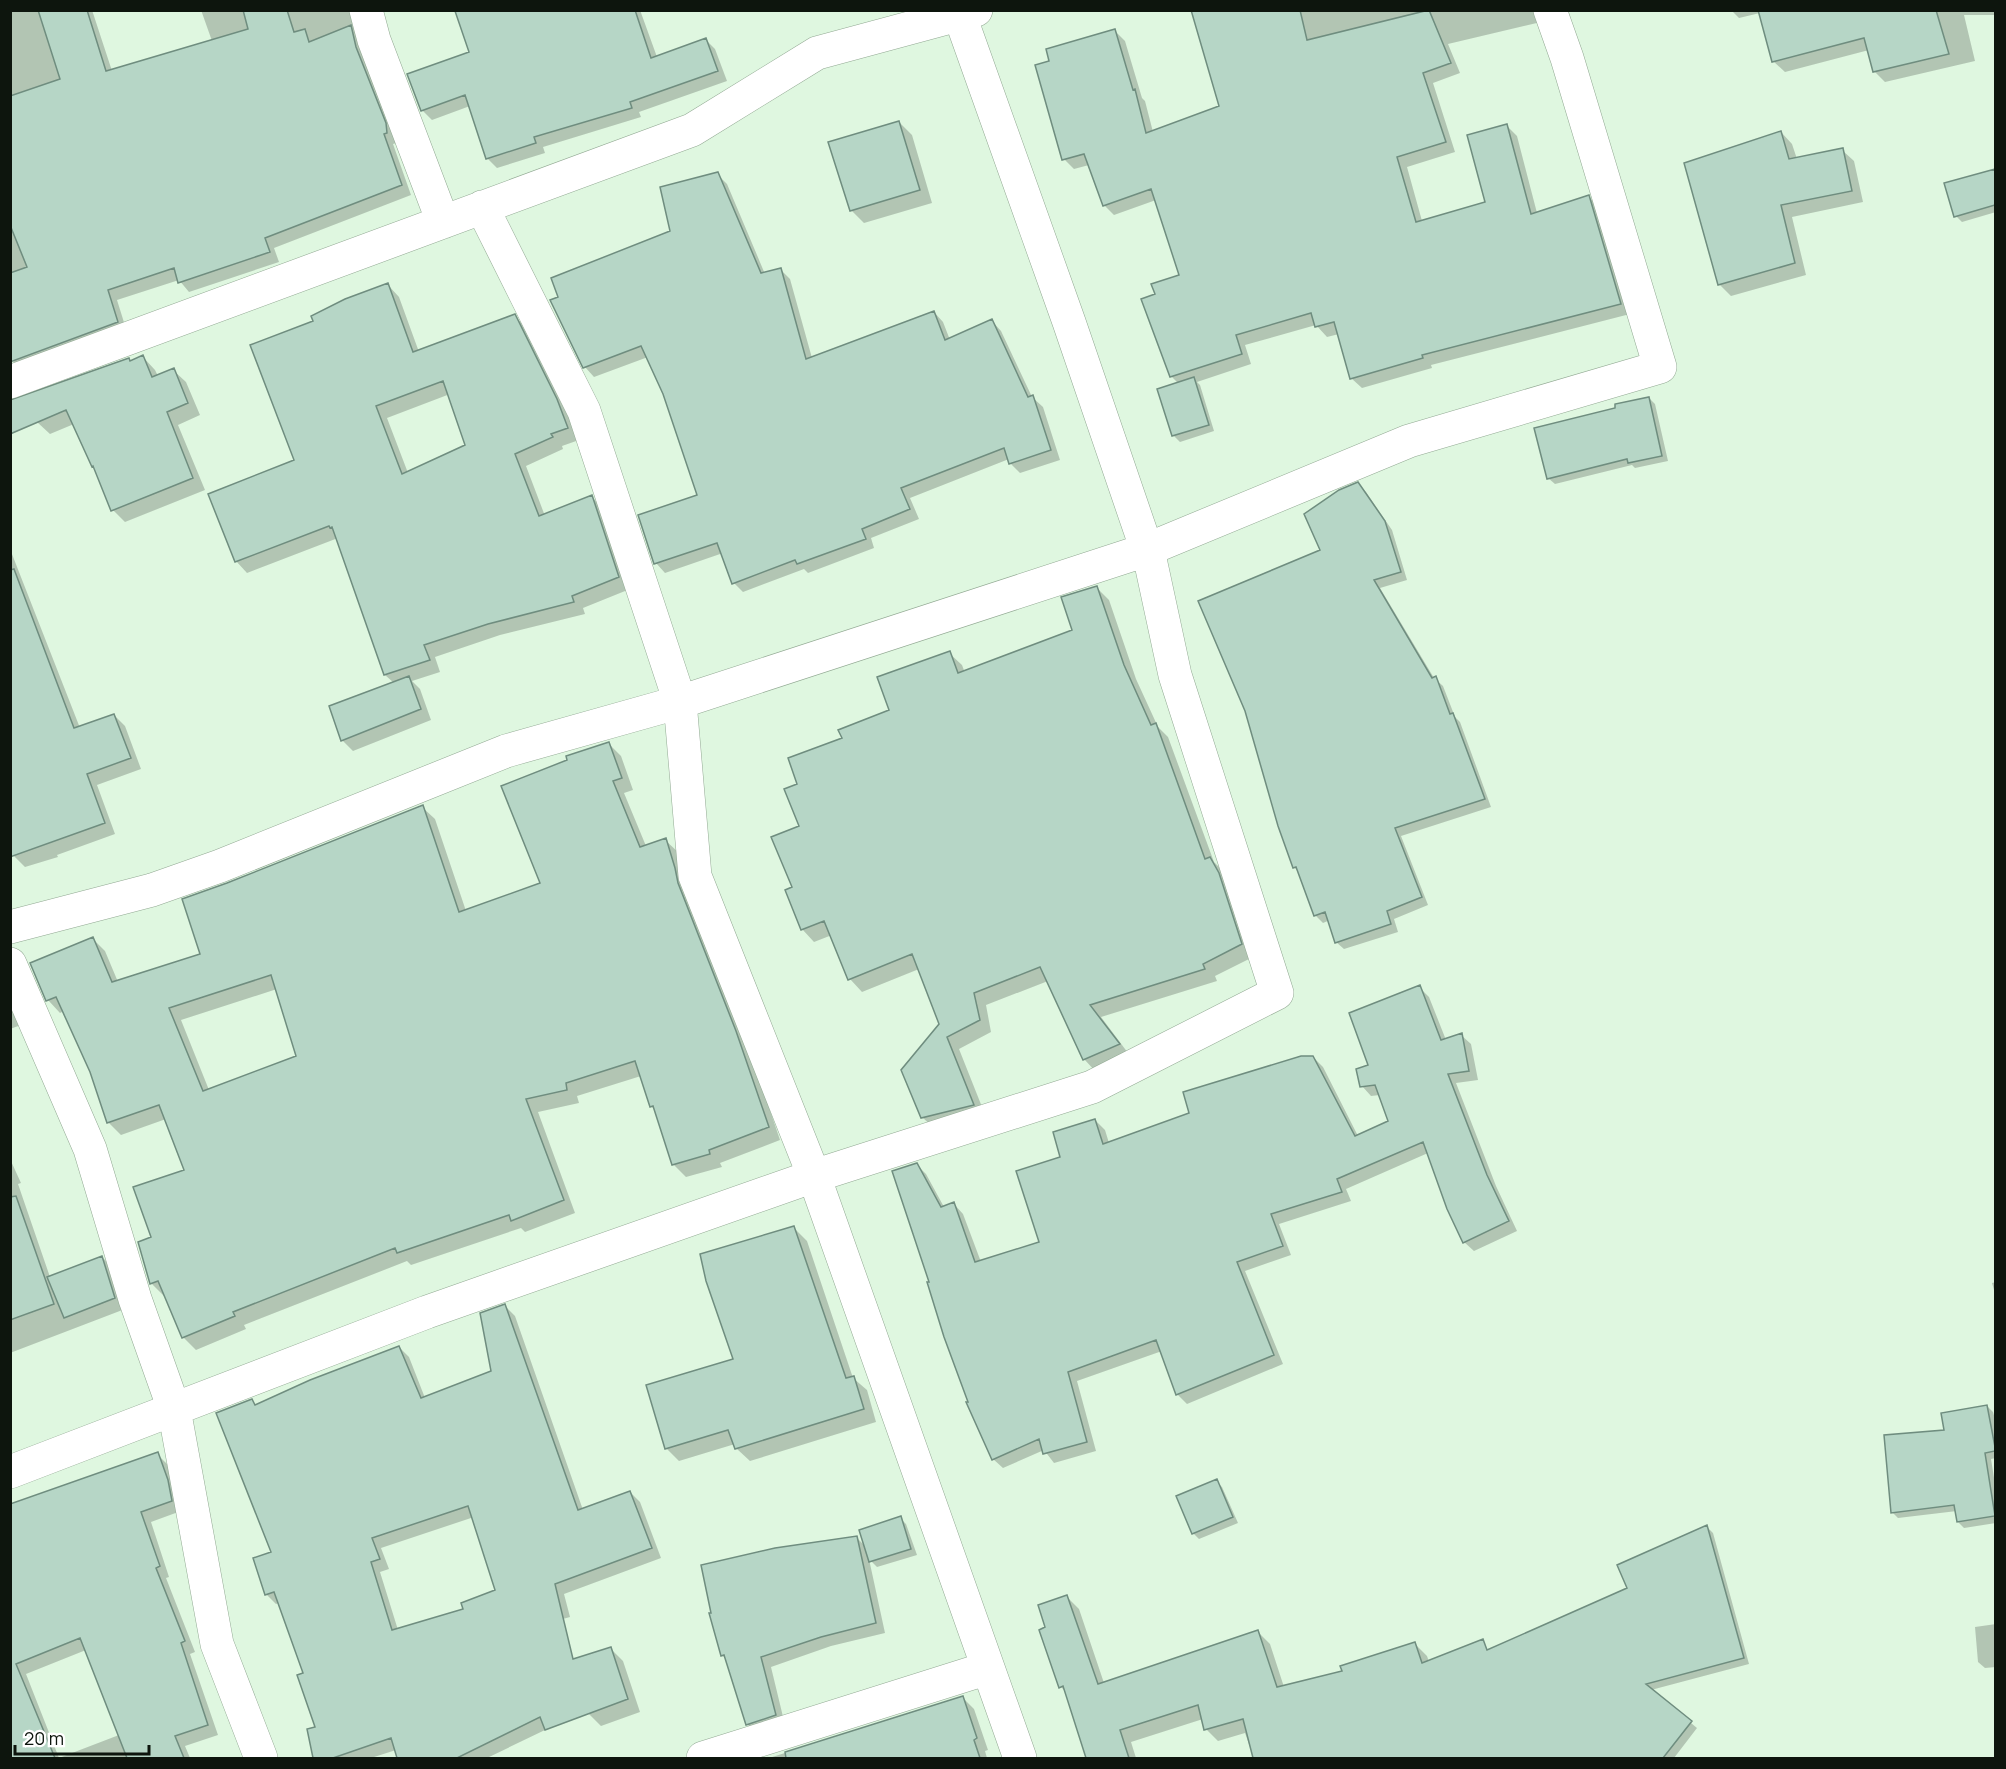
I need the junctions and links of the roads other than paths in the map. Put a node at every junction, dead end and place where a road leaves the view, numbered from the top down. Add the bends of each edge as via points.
1 (366, 10) edge
2 (1550, 10) edge
3 (968, 13) edge
4 (482, 207) junction
5 (442, 222) junction
6 (10, 382) edge
7 (1146, 550) junction
8 (680, 702) junction
9 (10, 927) edge
10 (10, 964) edge
11 (814, 1176) junction
12 (174, 1409) junction
13 (10, 1472) edge
14 (988, 1668) junction
15 (261, 1758) edge
16 (703, 1758) edge
17 (1020, 1758) edge

1 - 5 street
2 - 7 street via 1660,367 1409,441
3 - 4 street via 817,53 692,130
3 - 7 street
4 - 5 street
4 - 8 street via 584,411
5 - 6 street
7 - 8 street
7 - 11 street via 1175,675 1277,993 1092,1088
8 - 9 street via 506,751 152,890
8 - 11 street via 695,876
10 - 12 street via 90,1149 135,1299
11 - 12 street via 427,1312
11 - 14 street
12 - 13 street
12 - 15 street via 217,1644
14 - 16 street
14 - 17 street

